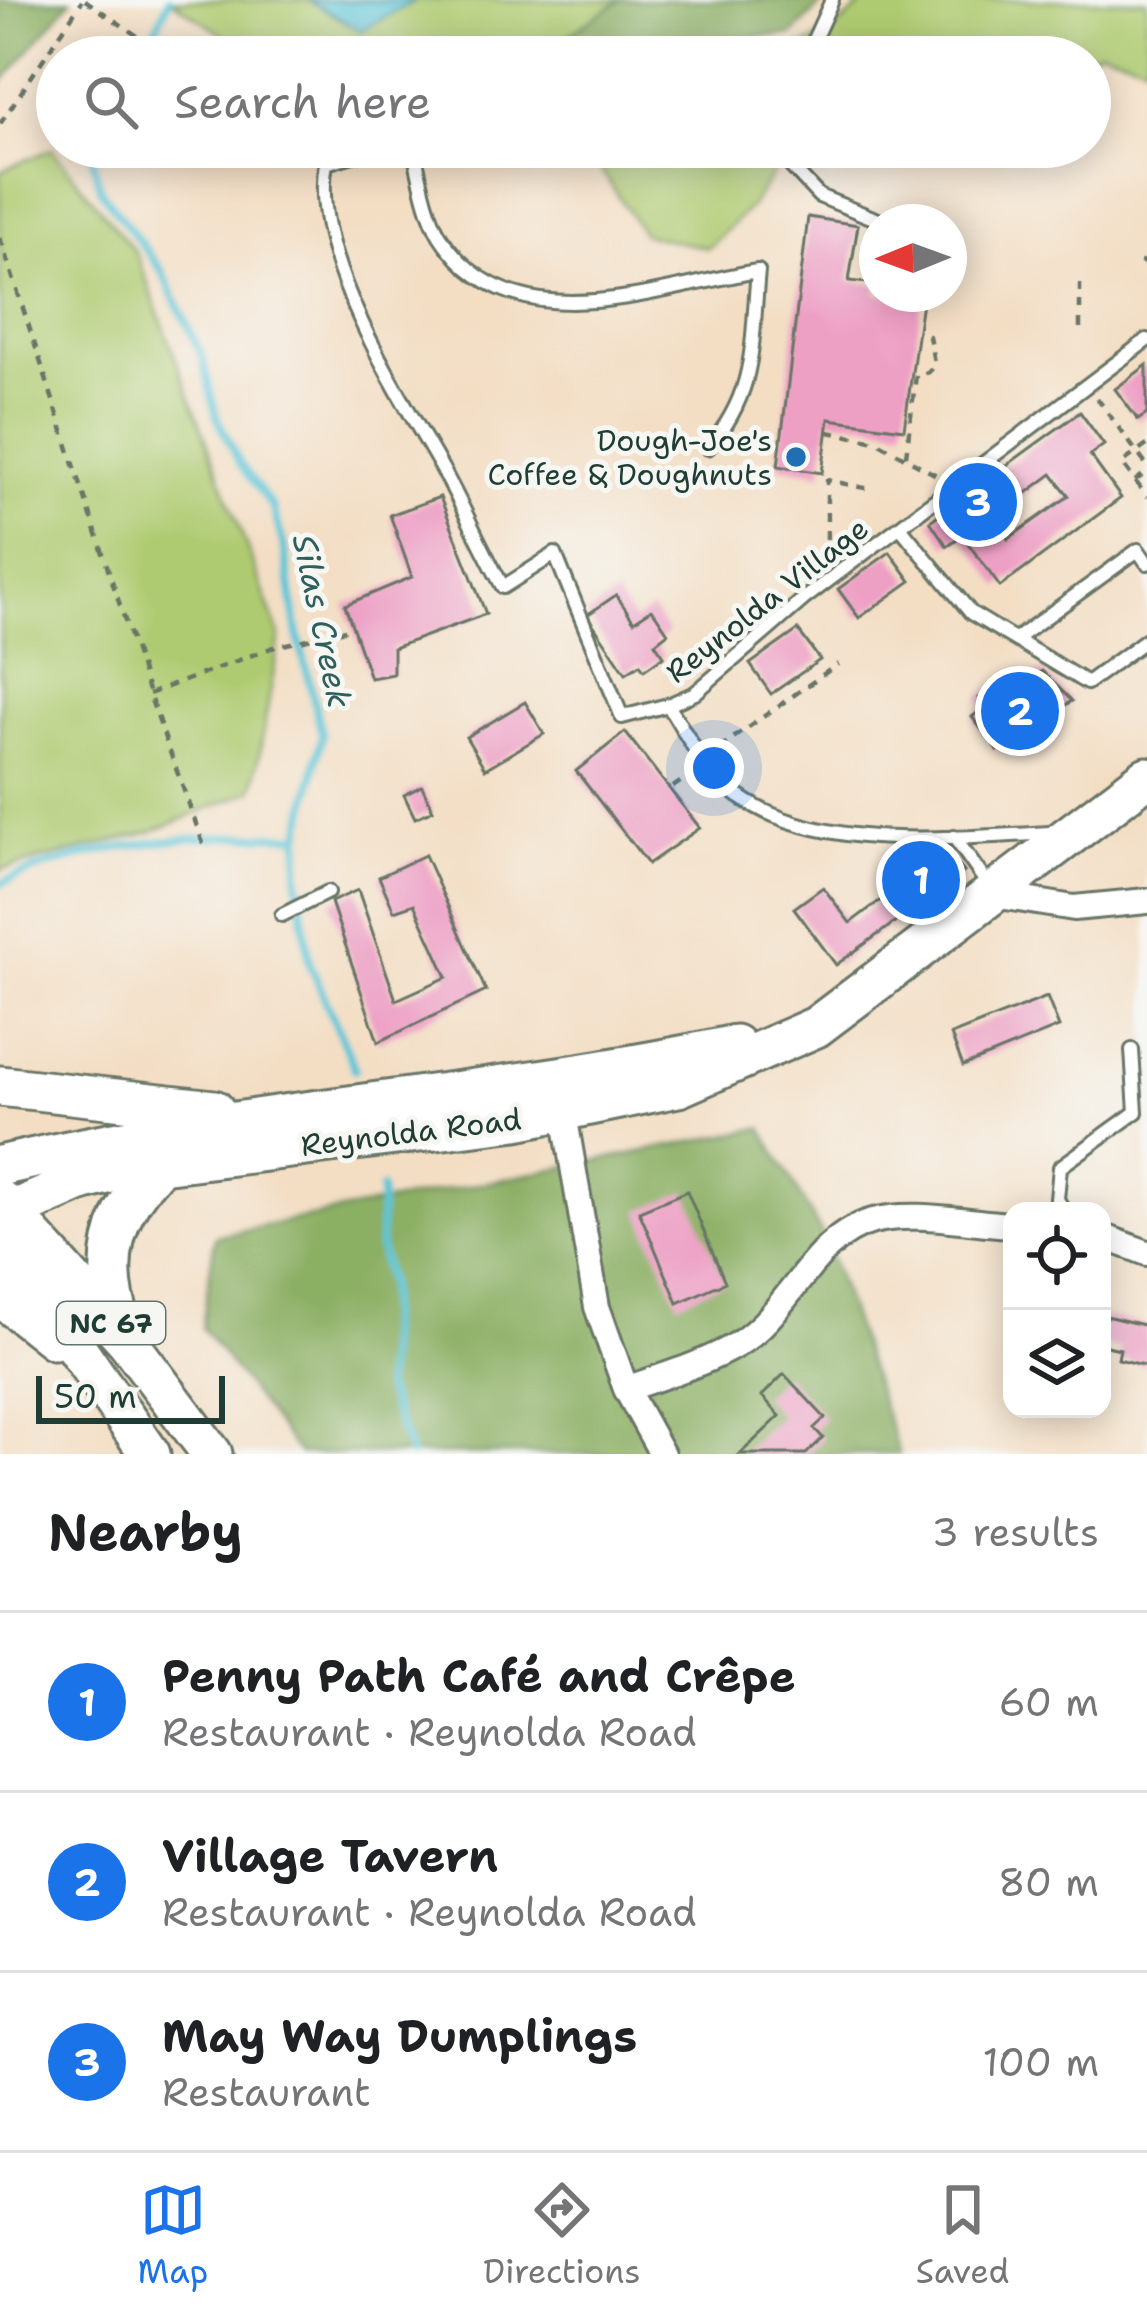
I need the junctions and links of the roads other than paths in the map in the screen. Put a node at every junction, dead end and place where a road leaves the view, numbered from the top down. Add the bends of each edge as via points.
1 (832, 0) edge
2 (816, 36) edge
3 (325, 168) edge
4 (419, 168) edge
5 (792, 168) edge
6 (859, 212) edge
7 (1147, 340) edge
8 (708, 448) dead end
9 (900, 527) junction
10 (1147, 563) edge
11 (1017, 638) junction
12 (1147, 639) edge
13 (668, 705) junction
14 (1147, 777) edge
15 (1074, 832) junction
16 (954, 837) junction
17 (328, 892) dead end
18 (994, 895) junction
19 (1147, 901) edge
20 (282, 915) dead end
21 (1132, 1050) dead end
22 (0, 1086) edge
23 (561, 1093) junction
24 (273, 1115) junction
25 (161, 1164) junction
26 (0, 1166) edge
27 (1059, 1202) edge
28 (3, 1216) edge
29 (1003, 1225) edge
30 (1111, 1239) edge
31 (1147, 1253) edge
32 (0, 1296) edge
33 (128, 1342) junction
34 (82, 1361) junction
35 (626, 1389) junction
36 (150, 1454) edge
37 (212, 1454) edge
38 (662, 1454) edge

1 - 2 lane
3 - 13 lane via 321,188 346,282 503,587 555,554 622,717
4 - 8 lane via 440,236 500,288 530,299 644,297 758,271 751,374 734,418
5 - 6 lane via 819,196
7 - 9 lane, Reynolda Village
9 - 11 lane via 952,596
9 - 13 lane, Reynolda Village via 695,693
10 - 11 lane via 1138,550
11 - 12 lane via 1088,683
13 - 16 lane, Reynolda Village via 724,786 776,820 820,831
14 - 15 main road, Reynolda Road
15 - 16 lane, Reynolda Village
15 - 18 main road, Reynolda Road
16 - 18 lane
17 - 20 lane
18 - 19 street via 1074,908
18 - 23 main road, Reynolda Road via 816,1027 677,1087
21 - 27 lane via 1136,1112 1060,1167
22 - 24 main road
23 - 24 main road, Reynolda Road
23 - 25 main road, Reynolda Road
23 - 35 street via 597,1307
24 - 26 main road, Reynolda Road
25 - 28 main road, Reynolda Road via 81,1180
25 - 33 main road via 130,1194 107,1258 109,1292
28 - 33 main road, NC 67
28 - 34 main road, NC 67
29 - 35 street via 879,1219 849,1229 738,1344
30 - 31 street
32 - 34 main road, NC 67
33 - 37 main road, NC 67
34 - 36 main road, NC 67
35 - 38 street

